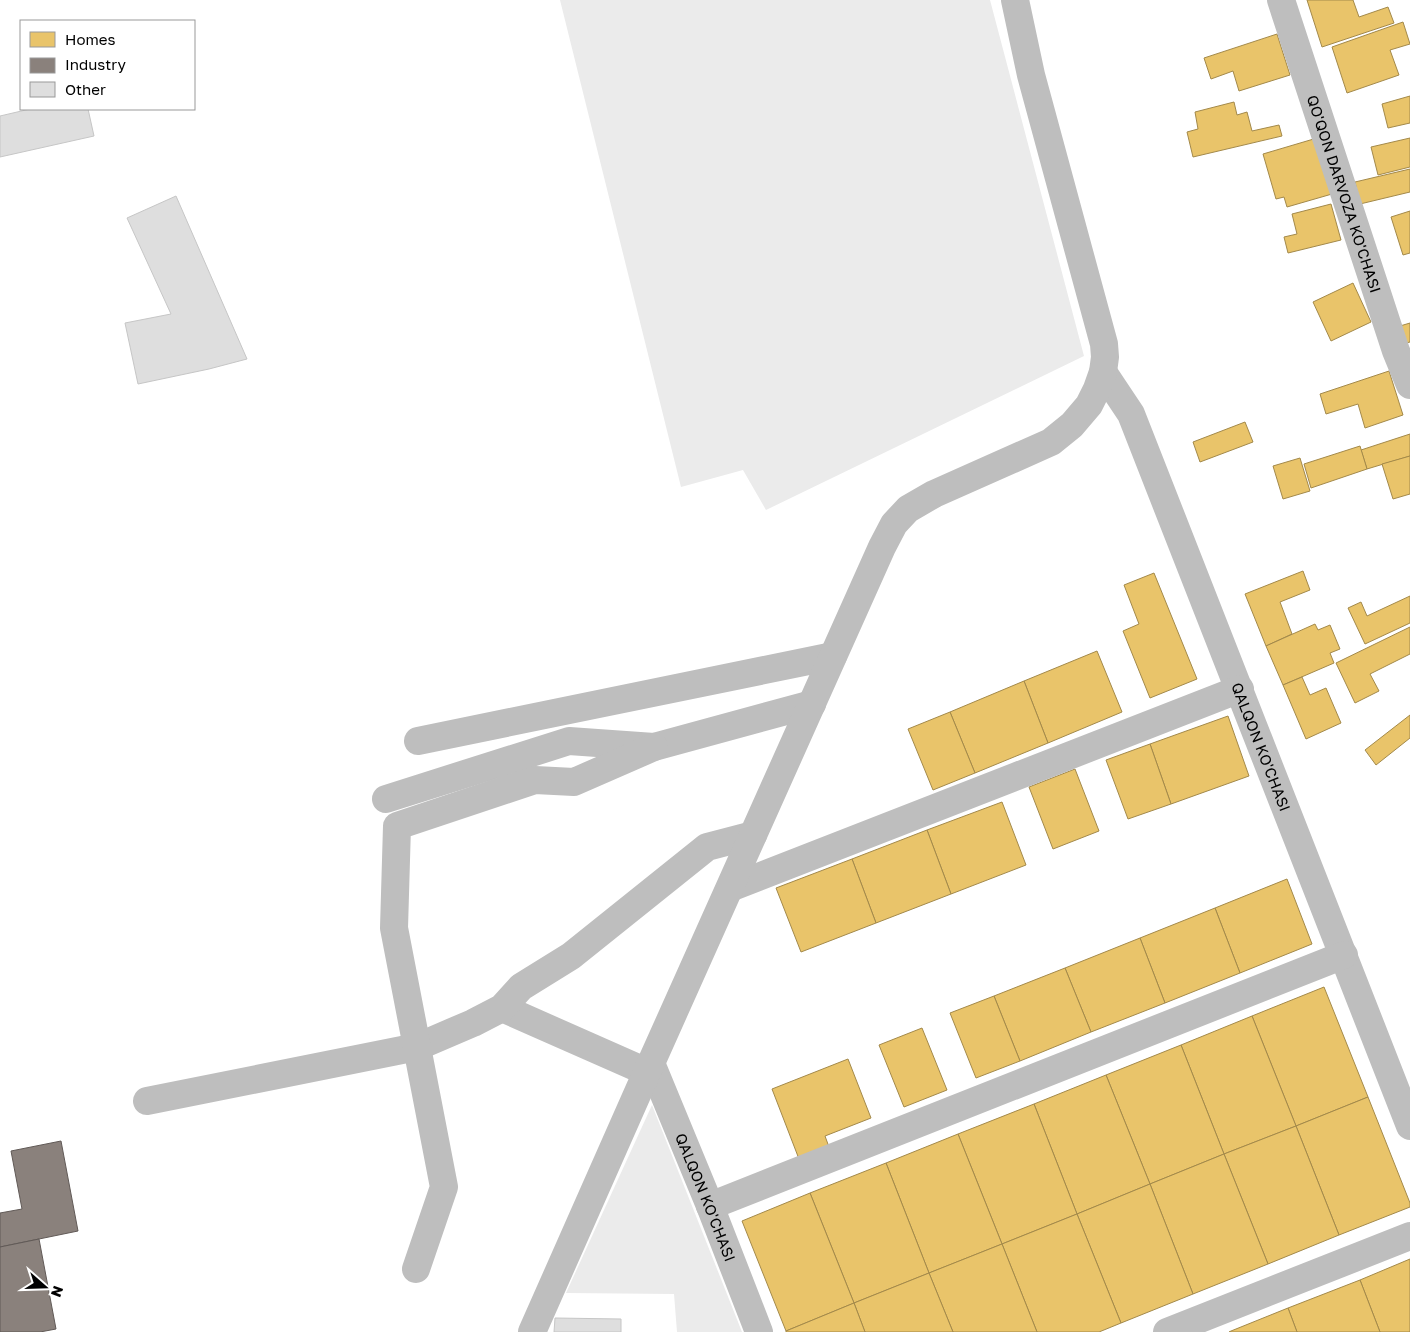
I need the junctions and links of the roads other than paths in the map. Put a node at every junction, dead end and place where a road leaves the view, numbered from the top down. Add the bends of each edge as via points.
1 (1015, 0) edge
2 (1280, 0) edge
3 (1103, 372) junction
4 (1410, 385) edge
5 (833, 656) junction
6 (1240, 689) junction
7 (812, 704) junction
8 (418, 741) dead end
9 (654, 747) junction
10 (386, 799) dead end
11 (753, 835) junction
12 (730, 888) junction
13 (1344, 955) junction
14 (502, 1008) junction
15 (416, 1047) junction
16 (649, 1067) junction
17 (147, 1102) dead end
18 (1410, 1126) edge
19 (710, 1206) junction
20 (1410, 1236) edge
21 (416, 1269) dead end
22 (532, 1332) edge
23 (759, 1332) edge
24 (1167, 1332) edge

1 - 3 street via 1030,75 1104,344
2 - 4 street, QO'QON DARVOZA KO'CHASI
3 - 5 street via 1089,405 1051,442 934,494 908,509 894,524 882,547
3 - 6 street, QALQON KO'CHASI via 1131,414
5 - 7 street
5 - 8 street
6 - 12 street
6 - 13 street, QALQON KO'CHASI
7 - 9 street
7 - 11 street
9 - 10 street via 569,741
9 - 15 street via 574,782 536,780 397,826 394,928
11 - 12 street
11 - 14 street via 708,847 571,956 521,987
12 - 16 street
13 - 18 street, QALQON KO'CHASI
13 - 19 street
14 - 15 street
14 - 16 street
15 - 17 street
15 - 21 street via 444,1187
16 - 19 street, QALQON KO'CHASI
16 - 22 street
19 - 23 street, QALQON KO'CHASI
20 - 24 street

